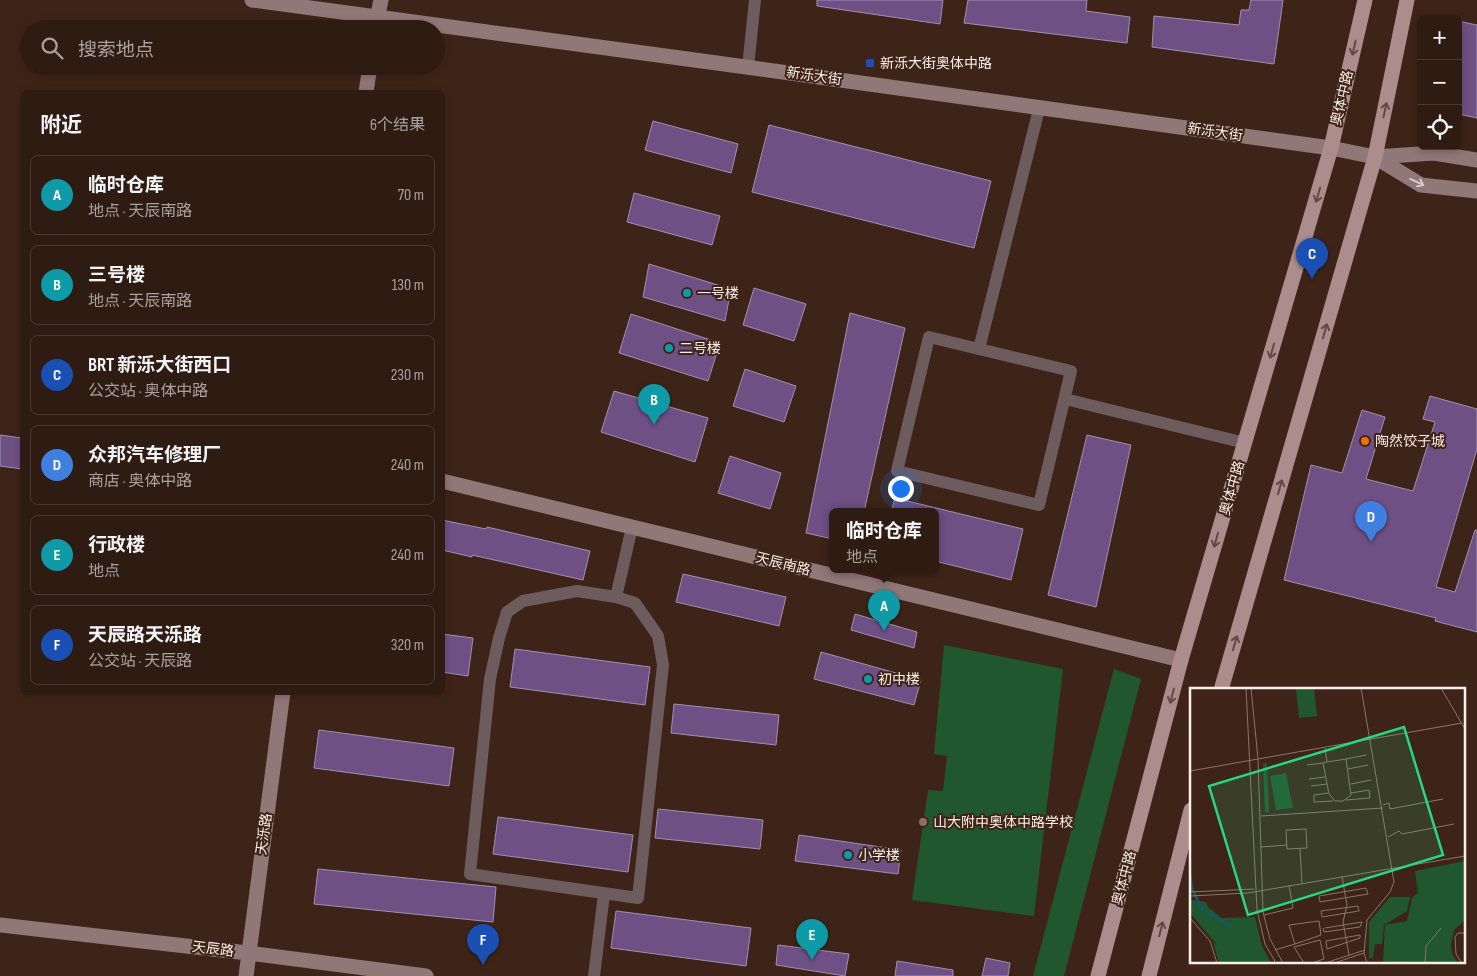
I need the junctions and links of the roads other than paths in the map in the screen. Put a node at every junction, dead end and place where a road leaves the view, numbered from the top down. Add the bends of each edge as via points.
1 (252, 0) edge
2 (381, 0) edge
3 (755, 0) edge
4 (1365, 0) edge
5 (1407, 0) edge
6 (360, 20) edge
7 (377, 20) edge
8 (445, 31) edge
9 (748, 67) junction
10 (369, 75) edge
11 (366, 90) edge
12 (1039, 108) junction
13 (1331, 148) junction
14 (1375, 157) junction
15 (1477, 160) edge
16 (1477, 191) edge
17 (979, 349) junction
18 (1065, 399) junction
19 (1245, 443) junction
20 (445, 482) edge
21 (632, 527) junction
22 (616, 598) junction
23 (1181, 660) junction
24 (1222, 688) edge
25 (282, 695) edge
26 (1190, 814) edge
27 (604, 894) junction
28 (0, 925) edge
29 (248, 953) junction
30 (246, 976) edge
31 (426, 976) edge
32 (594, 976) edge
33 (1098, 976) edge
34 (1149, 976) edge

1 - 6 street, 新泺大街
2 - 7 street
3 - 9 street
4 -> 13 main road, 奥体中路
14 -> 5 main road
8 - 9 street, 新泺大街
9 - 12 street, 新泺大街
10 - 11 street
12 - 13 street, 新泺大街
12 - 17 street
13 - 14 street, 新泺大街
13 -> 19 main road, 奥体中路
14 - 15 street, 新泺大街 via 1434,153
14 -> 16 street, 新泺大街 via 1421,185
24 -> 14 main road
17 - 18 street via 1071,371
17 - 18 street via 929,337 897,471 1040,505
18 - 19 street
19 -> 23 main road, 奥体中路
20 - 21 street, 天辰南路
21 - 22 street
21 - 23 street, 天辰南路
22 - 27 street via 635,603 658,636 663,665 638,898
22 - 27 street via 577,591 522,601 507,612 490,679 470,874
23 -> 33 main road, 奥体中路
25 - 29 street, 天泺路
34 -> 26 main road
27 - 32 street
28 - 29 street, 天辰路
29 - 30 street, 天泺路
29 - 31 street, 天辰路

